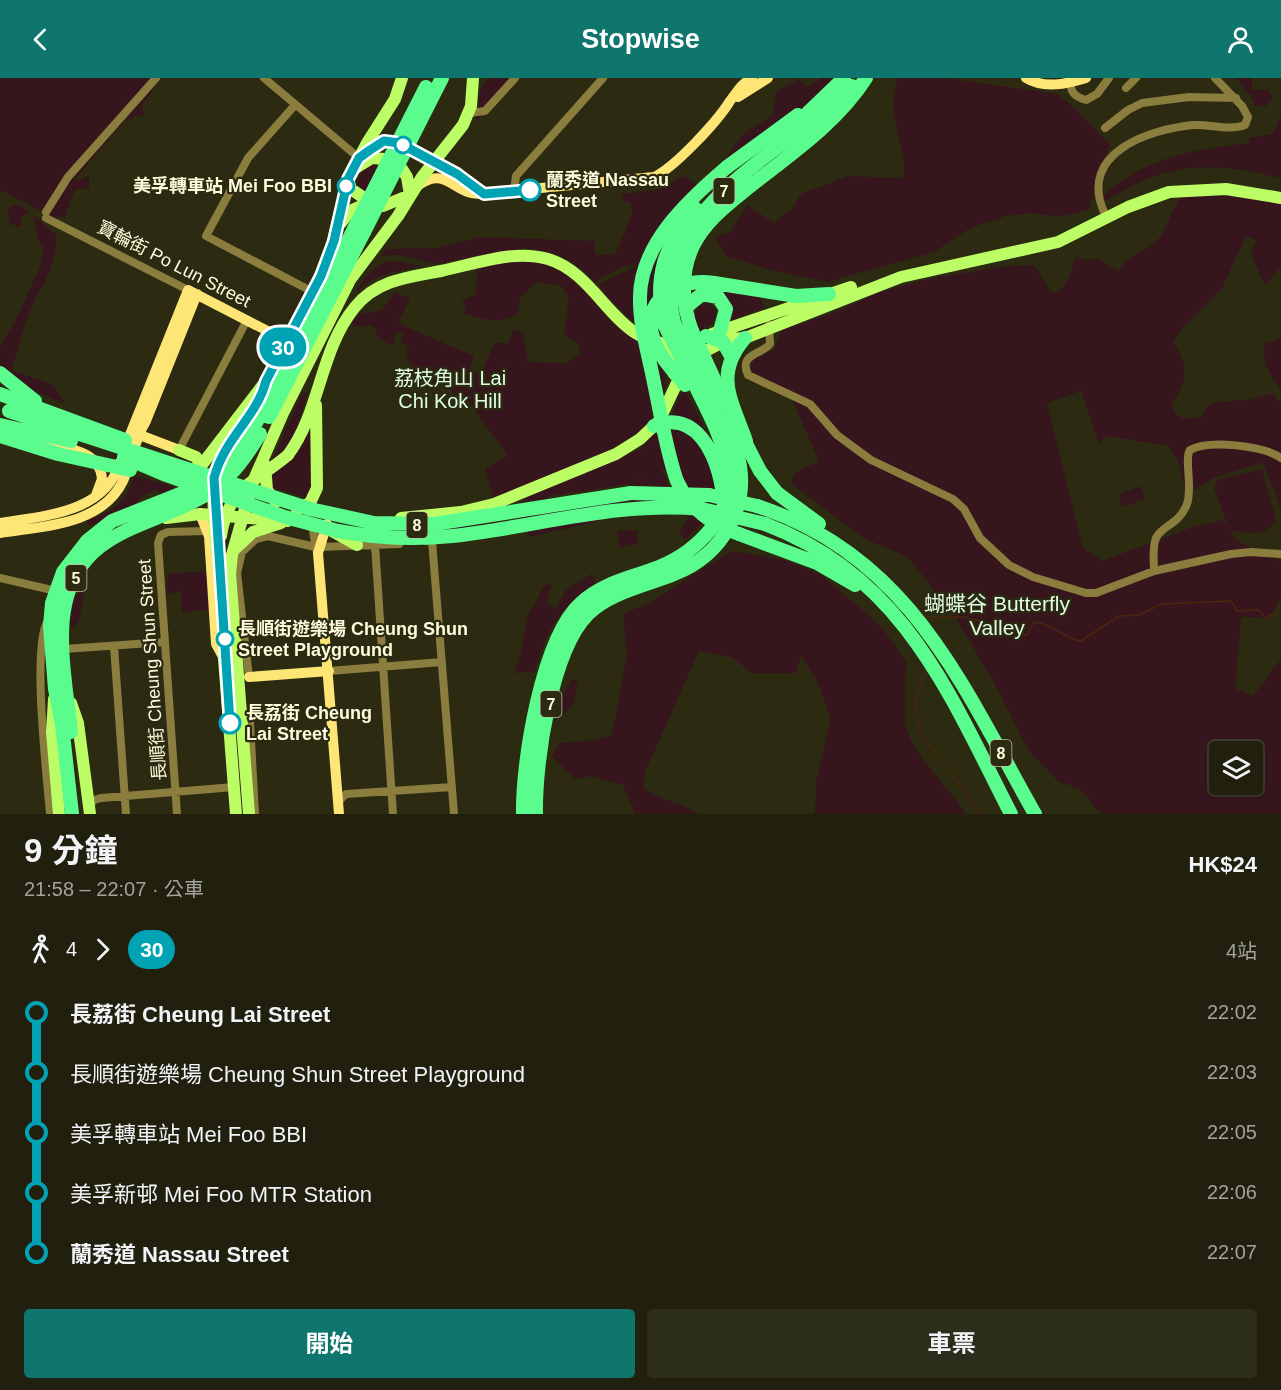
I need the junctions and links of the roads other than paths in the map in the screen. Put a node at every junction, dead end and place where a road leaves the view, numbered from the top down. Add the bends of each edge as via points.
1 (264, 78) edge
2 (402, 78) edge
3 (430, 78) edge
4 (442, 78) edge
5 (515, 78) edge
6 (603, 78) edge
7 (766, 78) edge
8 (1026, 78) edge
9 (1086, 78) edge
10 (1109, 78) edge
11 (1136, 78) edge
12 (1215, 78) edge
13 (154, 79) edge
14 (473, 79) edge
15 (1068, 80) edge
16 (745, 81) edge
17 (857, 81) edge
18 (164, 83) dead end
19 (1126, 88) dead end
20 (833, 90) junction
21 (1236, 98) junction
22 (295, 105) junction
23 (469, 113) junction
24 (1105, 128) dead end
25 (393, 141) dead end
26 (412, 150) dead end
27 (359, 158) junction
28 (384, 159) dead end
29 (433, 162) junction
30 (402, 169) dead end
31 (350, 175) junction
32 (1281, 190) edge
33 (514, 191) junction
34 (411, 193) junction
35 (484, 194) junction
36 (1281, 198) edge
37 (1104, 212) junction
38 (337, 229) junction
39 (359, 230) junction
40 (383, 235) junction
41 (192, 292) junction
42 (313, 292) junction
43 (829, 294) junction
44 (686, 307) junction
45 (247, 320) junction
46 (768, 321) junction
47 (669, 324) junction
48 (706, 336) joint
49 (722, 337) junction
50 (745, 338) junction
51 (287, 341) junction
52 (654, 342) junction
53 (731, 356) junction
54 (300, 357) junction
55 (0, 373) edge
56 (692, 380) junction
57 (270, 383) junction
58 (318, 385) junction
59 (0, 387) edge
60 (0, 394) edge
61 (262, 396) joint
62 (671, 400) junction
63 (35, 401) junction
64 (0, 408) edge
65 (283, 413) junction
66 (0, 425) edge
67 (654, 426) junction
68 (134, 432) junction
69 (0, 436) edge
70 (128, 450) junction
71 (179, 450) junction
72 (264, 455) junction
73 (1281, 458) edge
74 (204, 470) junction
75 (166, 475) junction
76 (94, 497) junction
77 (160, 503) junction
78 (732, 505) junction
79 (200, 514) junction
80 (242, 518) junction
81 (148, 520) junction
82 (289, 521) junction
83 (0, 523) edge
84 (312, 524) junction
85 (327, 524) junction
86 (207, 531) junction
87 (0, 533) edge
88 (357, 545) junction
89 (375, 545) junction
90 (318, 549) junction
91 (1281, 554) edge
92 (231, 555) junction
93 (1154, 571) junction
94 (0, 578) edge
95 (56, 591) junction
96 (907, 604) junction
97 (50, 614) junction
98 (902, 621) junction
99 (165, 642) junction
100 (114, 646) junction
101 (64, 649) junction
102 (224, 659) junction
103 (442, 662) junction
104 (383, 667) junction
105 (238, 668) junction
106 (329, 671) junction
107 (249, 677) junction
108 (62, 691) junction
109 (242, 716) junction
110 (66, 724) junction
111 (452, 786) junction
112 (234, 788) junction
113 (176, 791) junction
114 (391, 791) junction
115 (125, 795) junction
116 (338, 802) junction
117 (87, 811) edge
118 (50, 814) edge
119 (59, 814) edge
120 (72, 814) edge
121 (126, 814) edge
122 (177, 814) edge
123 (236, 814) edge
124 (249, 814) edge
125 (255, 814) edge
126 (339, 814) edge
127 (393, 814) edge
128 (454, 814) edge
129 (523, 814) edge
130 (536, 814) edge
131 (1011, 814) edge
132 (1035, 814) edge

1 - 22 street
2 - 27 main road via 395,99
3 - 39 highway, 5, bridge
4 - 39 highway, 5, bridge
5 - 23 street via 485,111
6 - 33 street via 516,176
7 - 16 main road
8 - 15 main road via 1050,84
9 - 15 main road
10 - 15 street via 1097,94 1086,100 1075,96
11 - 19 street
12 - 21 street
13 - 18 street
13 - 41 street, 寶輪街 Po Lun Street via 68,177 46,215
14 - 23 main road
16 - 33 main road via 672,166 654,177
17 - 20 highway, 7
17 - 44 highway via 825,125 705,227 686,268
17 - 47 highway, 7 via 807,127 731,184 695,223 679,249 671,275
20 - 47 highway, 7 via 795,125 718,183 678,231 659,276 660,301
20 - 98 highway, bridge via 727,167 669,226 649,257 641,282 642,322 677,481 692,506 711,522 826,567
21 - 24 street via 1189,97 1142,103
21 - 37 street via 1247,113 1245,125 1194,125 1161,131 1134,140 1112,156 1101,175 1099,191
22 - 27 street
22 - 42 street via 248,158 206,236
23 - 29 main road
25 - 27 main road via 379,144
26 - 29 main road
27 - 31 main road
28 - 31 main road via 372,158
29 - 34 main road
29 - 35 main road
30 - 34 main road
31 - 38 main road
31 - 38 main road via 351,189 362,203 347,214
32 - 37 main road via 1227,181 1184,181 1149,190
33 - 35 main road
34 - 35 main road via 424,182 442,178 474,194
34 - 40 main road
34 - 40 main road via 380,211
36 - 46 main road via 1226,189 1168,192 1058,242 901,277
37 - 43 main road via 1044,239 911,267
38 - 42 main road
39 - 54 highway, 5
39 - 57 highway, 5
40 - 65 main road via 350,280
41 - 45 main road, 寶輪街 Po Lun Street
41 - 68 main road
42 - 51 main road
43 - 46 main road
43 - 56 highway, bridge via 796,296 692,282 674,287 661,298 651,327 657,347
44 - 49 highway via 702,294 718,297 726,309
44 - 96 highway, bridge via 690,326 725,403 766,480 791,505 860,554
45 - 51 main road, 寶輪街 Po Lun Street
45 - 71 street
46 - 49 main road
46 - 50 main road
46 - 93 street via 770,344 748,358 748,375 810,404 837,435 871,460 953,499 964,509 980,538 1009,565 1033,577 1086,593 1096,593
47 - 56 highway, 7, bridge
48 - 49 highway
48 - 52 main road via 678,344
49 - 50 main road
49 - 53 highway
49 - 62 main road via 690,361
50 - 53 highway
51 - 57 main road
52 - 58 main road via 624,326 568,268 542,258 512,256 402,278 373,291 356,306 343,326
52 - 62 main road via 673,362
53 - 78 highway via 727,382 748,446 749,465 745,500
54 - 65 highway
54 - 81 highway, 5 via 265,425 231,473 203,497
55 - 63 highway
56 - 78 highway, 7 via 721,441
56 - 78 highway, 7 via 736,452 741,478
57 - 61 highway
57 - 74 main road
57 - 77 highway, 5 via 244,442 222,467 200,486
58 - 72 main road via 314,426 317,488 310,503 292,509 272,499 265,481
58 - 92 main road, bridge via 302,432 288,455 236,493 225,518
59 - 63 main road
60 - 74 highway, bridge
61 - 92 main road, bridge via 231,438 217,465 213,489
62 - 67 main road
63 - 70 main road via 93,436
64 - 74 highway, 8, bridge
65 - 72 main road
66 - 75 highway, 8, bridge via 84,444
66 - 76 main road via 92,458 102,475
67 - 78 highway via 672,421 689,427 709,448
67 - 85 main road via 616,454 494,504 431,516
68 - 70 main road
68 - 71 main road
69 - 75 highway, bridge via 82,459
70 - 76 main road via 112,481
70 - 87 main road via 118,490 97,509 71,521
71 - 74 main road via 196,457
72 - 80 main road
73 - 93 street via 1267,449 1222,443 1190,450 1187,459 1191,489 1187,503 1179,520 1156,540
74 - 77 main road
74 - 96 highway, 8, bridge via 322,512 395,524 470,520 631,494 725,498 780,514 826,537 866,565
75 - 98 highway, 8, bridge via 311,525 394,538 451,536 610,510 678,507 719,511 772,527 816,548 860,580
76 - 83 main road via 45,516
77 - 95 highway, 5 via 119,517 98,531 74,555
78 - 129 highway, 7, bridge via 687,552 657,568 609,584 572,613 556,641 531,732 524,771
78 - 130 highway, 7 via 726,534 707,555 681,571 604,602 576,630 561,664 544,733 538,762
79 - 80 main road
79 - 81 main road
79 - 86 main road
80 - 82 main road
80 - 92 main road
81 - 101 highway, 5 via 106,541 77,574 65,606
82 - 84 main road
82 - 92 main road via 253,532 242,539
84 - 85 main road
84 - 90 street
85 - 88 main road via 333,533
85 - 90 main road
86 - 92 main road via 218,530 228,535
86 - 99 street, 長順街 Cheung Shun Street via 168,532 159,539
86 - 102 main road via 216,644
88 - 89 street
88 - 90 street
89 - 103 street via 432,541
89 - 104 street
90 - 92 street via 268,536
90 - 106 main road
91 - 93 street via 1232,554
92 - 102 main road, bridge via 223,602
92 - 105 main road
92 - 107 street via 237,573
94 - 95 street
95 - 97 highway, 5
96 - 132 highway, 8 via 942,651
97 - 108 highway, 5
97 - 118 street via 41,654
98 - 131 highway, 8 via 954,702
99 - 100 street
99 - 113 street, 長順街 Cheung Shun Street
100 - 101 street
100 - 115 street
101 - 108 highway, 5
102 - 112 main road
103 - 104 street
103 - 111 street
104 - 106 street
104 - 114 street
105 - 107 main road
105 - 109 main road
106 - 107 main road
106 - 116 main road
108 - 110 highway, 5
108 - 117 main road via 78,723
108 - 119 main road via 52,732
109 - 124 main road
109 - 125 street via 250,722
110 - 117 highway, 5
110 - 120 highway, 5
111 - 114 street
111 - 128 street
112 - 113 street
112 - 123 main road
113 - 115 street
113 - 122 street, 長順街 Cheung Shun Street
114 - 116 street via 346,794
114 - 127 street
115 - 117 street via 97,798
115 - 121 street
116 - 126 main road

